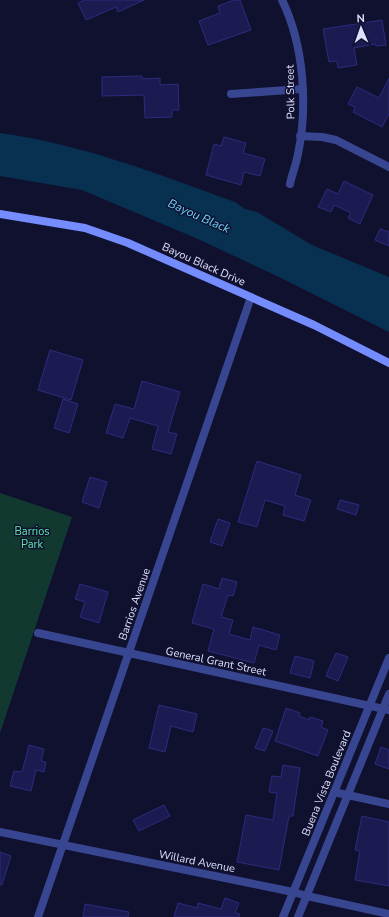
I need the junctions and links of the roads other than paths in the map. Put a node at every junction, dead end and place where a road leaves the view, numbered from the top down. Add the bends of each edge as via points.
1 (282, 0) edge
2 (302, 89) junction
3 (231, 94) dead end
4 (300, 136) junction
5 (389, 167) edge
6 (290, 184) dead end
7 (0, 214) edge
8 (251, 297) junction
9 (389, 363) edge
10 (38, 633) dead end
11 (129, 653) junction
12 (389, 658) edge
13 (389, 694) edge
14 (369, 706) junction
15 (386, 710) edge
16 (334, 792) junction
17 (348, 795) junction
18 (389, 804) edge
19 (0, 832) edge
20 (63, 844) junction
21 (293, 892) junction
22 (307, 896) junction
23 (389, 914) edge
24 (38, 917) edge
25 (283, 917) edge
26 (298, 917) edge

1 - 2 street, Polk Street via 292,22 299,52
2 - 3 street
2 - 4 street, Polk Street
4 - 5 street via 336,140
4 - 6 street, Polk Street
7 - 8 main road, Bayou Black Drive via 85,228 128,243
8 - 9 main road, Bayou Black Drive via 314,324
8 - 11 street, Barrios Avenue
10 - 11 street, General Grant Street
11 - 14 street, General Grant Street
11 - 20 street, Barrios Avenue
12 - 14 street, Buena Vista Boulevard
13 - 15 street
14 - 15 street, General Grant Street
14 - 16 street, Buena Vista Boulevard
15 - 17 street
16 - 17 street
16 - 21 street, Buena Vista Boulevard
17 - 18 street
17 - 22 street
19 - 20 street, Willard Avenue
20 - 21 street, Willard Avenue
20 - 24 street, Barrios Avenue
21 - 22 street, Willard Avenue
21 - 25 street, Buena Vista Boulevard
22 - 23 street, Willard Avenue
22 - 26 street

